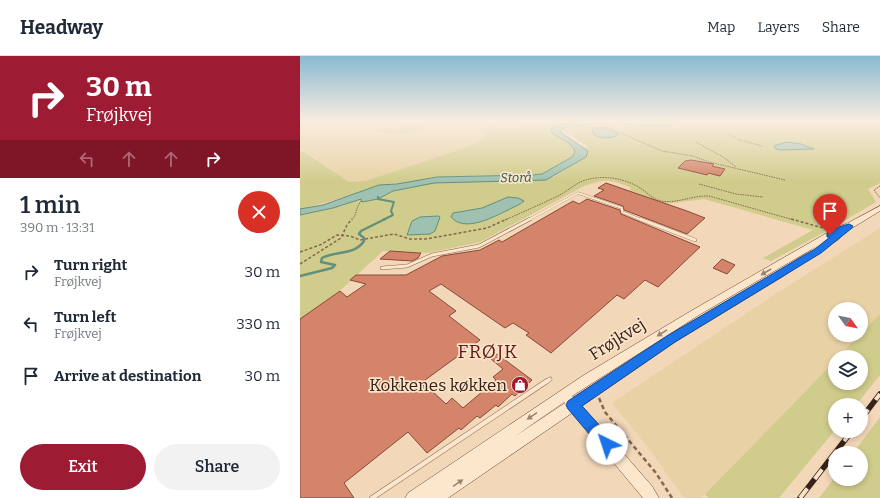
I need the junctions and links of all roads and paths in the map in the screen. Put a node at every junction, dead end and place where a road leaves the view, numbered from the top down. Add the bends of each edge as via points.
1 (641, 142) edge
2 (696, 142) dead end
3 (746, 142) edge
4 (762, 146) dead end
5 (737, 168) junction
6 (785, 180) dead end
7 (699, 184) dead end
8 (880, 186) edge
9 (763, 197) dead end
10 (880, 198) edge
11 (362, 200) dead end
12 (880, 208) edge
13 (849, 226) junction
14 (831, 230) dead end
15 (343, 235) junction
16 (695, 240) dead end
17 (300, 252) edge
18 (300, 264) edge
19 (382, 268) dead end
20 (550, 379) dead end
21 (593, 391) junction
22 (569, 400) junction
23 (372, 498) edge
24 (413, 498) edge
25 (435, 498) edge
26 (652, 498) edge
27 (672, 498) edge

1 - 5 path via 672,154 700,157 709,162
2 - 5 path
3 - 4 path
5 - 6 path
7 - 9 path via 736,194
8 - 10 path via 874,190
11 - 15 path
12 - 13 street, Frøjkvej
13 - 21 street, Frøjkvej via 818,251 671,339
13 -> 22 street, Frøjkvej via 695,313
14 - 15 path via 708,196 692,196 670,201 657,200 636,186 612,177 580,182 560,195 487,228 426,239 410,239 394,234 360,240
15 - 17 path via 334,236 320,245
15 - 18 path via 334,244
16 - 19 lane via 622,212 622,208 578,193 479,246 432,255 407,266
20 - 23 lane
21 - 22 street, Frøjkvej
21 - 27 path via 605,412 656,473
22 -> 24 street, Frøjkvej
25 -> 22 street, Frøjkvej
22 - 26 street

